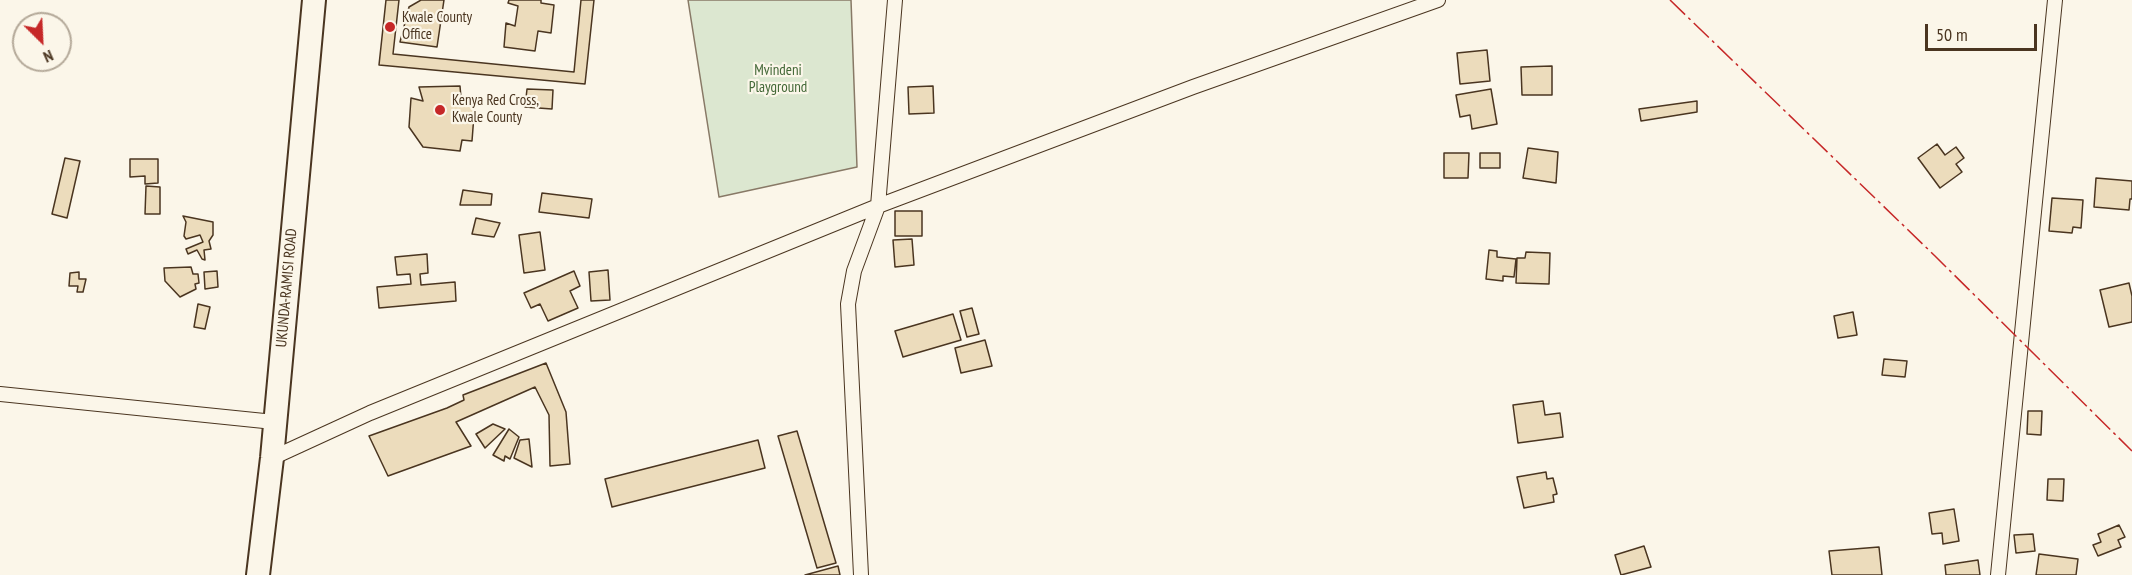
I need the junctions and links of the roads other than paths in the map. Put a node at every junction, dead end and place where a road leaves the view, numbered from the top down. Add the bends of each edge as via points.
1 (314, 0) edge
2 (895, 0) edge
3 (1438, 0) edge
4 (2055, 0) edge
5 (878, 206) junction
6 (0, 394) edge
7 (274, 422) junction
8 (272, 458) junction
9 (258, 575) edge
10 (861, 575) edge
11 (1998, 575) edge

1 - 7 highway, UKUNDA-RAMISI ROAD
2 - 5 street
3 - 5 street
4 - 11 street
5 - 8 street via 370,413
5 - 10 street via 854,271 848,304
6 - 7 street
7 - 8 highway, UKUNDA-RAMISI ROAD
8 - 9 highway, UKUNDA-RAMISI ROAD

